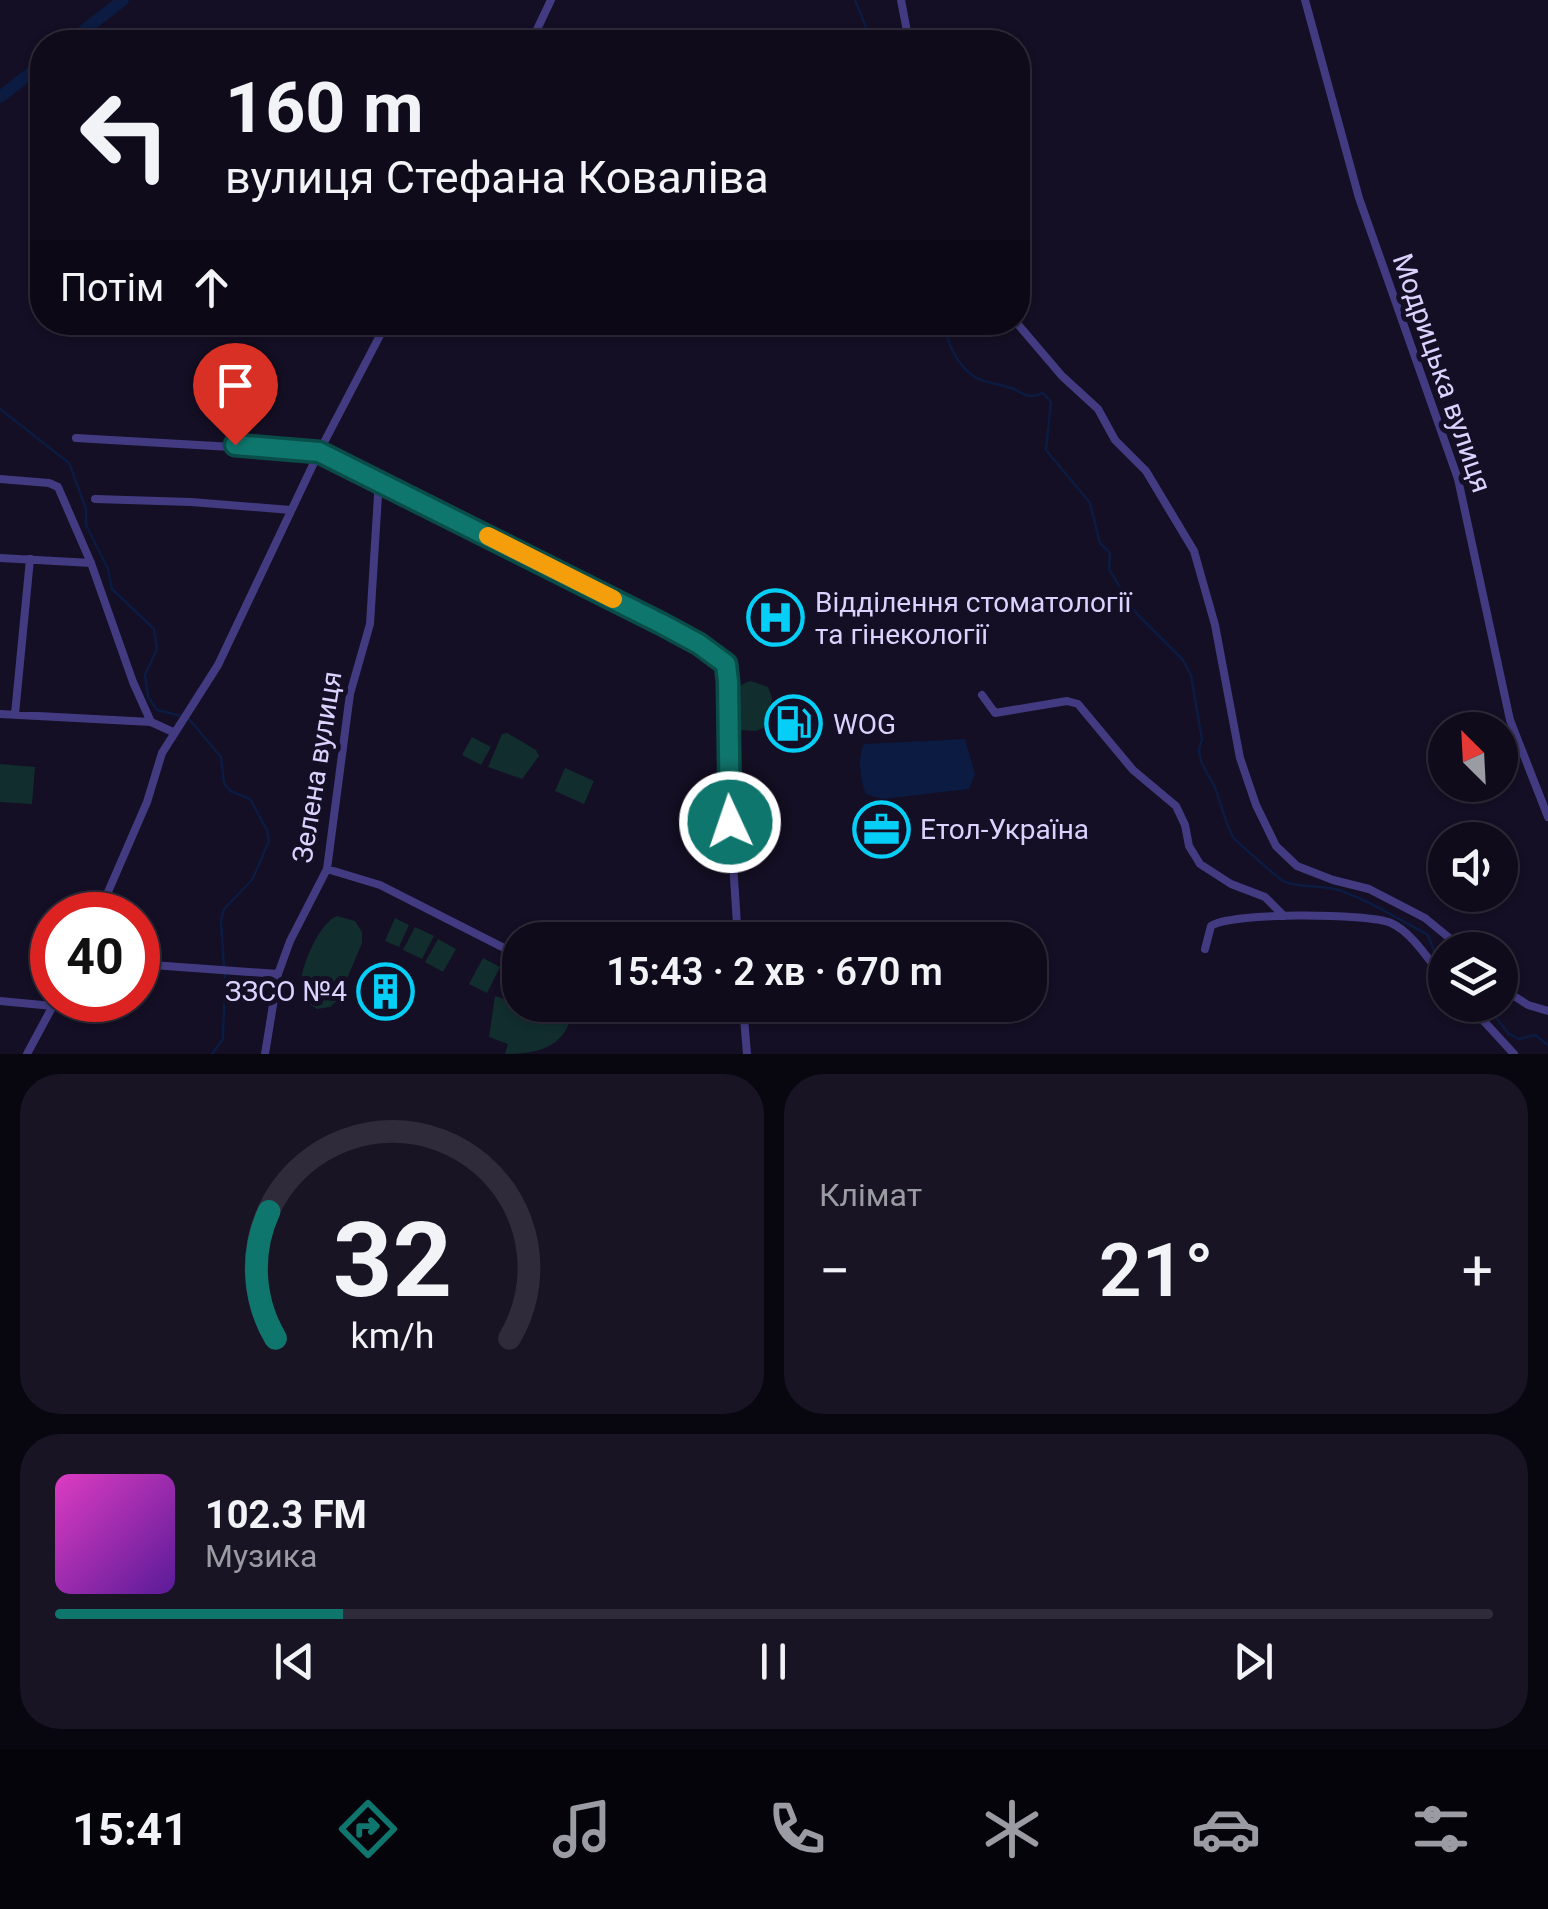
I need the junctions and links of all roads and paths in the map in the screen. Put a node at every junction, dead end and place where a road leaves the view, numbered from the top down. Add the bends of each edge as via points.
1 (551, 0) edge
2 (901, 0) edge
3 (1305, 0) edge
4 (537, 30) edge
5 (907, 30) edge
6 (380, 335) edge
7 (1027, 335) edge
8 (76, 438) dead end
9 (319, 452) junction
10 (0, 479) edge
11 (379, 480) junction
12 (95, 499) dead end
13 (291, 510) junction
14 (0, 558) edge
15 (30, 558) junction
16 (91, 563) junction
17 (982, 695) dead end
18 (0, 714) edge
19 (15, 714) junction
20 (151, 722) junction
21 (173, 732) junction
22 (1547, 812) edge
23 (327, 869) junction
24 (108, 892) edge
25 (1284, 916) junction
26 (737, 922) edge
27 (1442, 932) edge
28 (502, 947) edge
29 (1204, 948) dead end
30 (1428, 960) edge
31 (160, 966) edge
32 (278, 974) junction
33 (1518, 999) edge
34 (0, 1001) edge
35 (30, 1002) edge
36 (1545, 1008) edge
37 (44, 1022) edge
38 (744, 1022) edge
39 (1485, 1022) edge
40 (27, 1054) edge
41 (265, 1054) edge
42 (747, 1054) edge
43 (1514, 1054) edge

1 - 4 street
2 - 5 street
3 - 22 street, Модрицька вулиця via 1358,198 1458,479 1510,720
6 - 9 street
7 - 27 street via 1098,408 1194,551 1216,626 1240,758 1276,846 1297,866 1370,888
8 - 9 street
9 - 11 street
9 - 13 street
10 - 16 street via 58,487
11 - 23 street, Зелена вулиця via 370,624 350,694
11 - 26 street via 674,630 726,664
12 - 13 street
13 - 21 street via 218,665
14 - 15 street
15 - 16 street
15 - 19 street
16 - 20 street
17 - 25 street via 995,713 1078,704 1133,770 1176,806 1200,864 1265,898
18 - 19 street
19 - 20 street
20 - 21 street
21 - 24 street
23 - 28 street via 380,884
23 - 32 street, Зелена вулиця
25 - 29 street via 1217,922
25 - 30 street via 1390,922
31 - 32 street
32 - 41 street, Зелена вулиця
33 - 36 street
34 - 35 street
37 - 40 street
38 - 42 street
39 - 43 street

